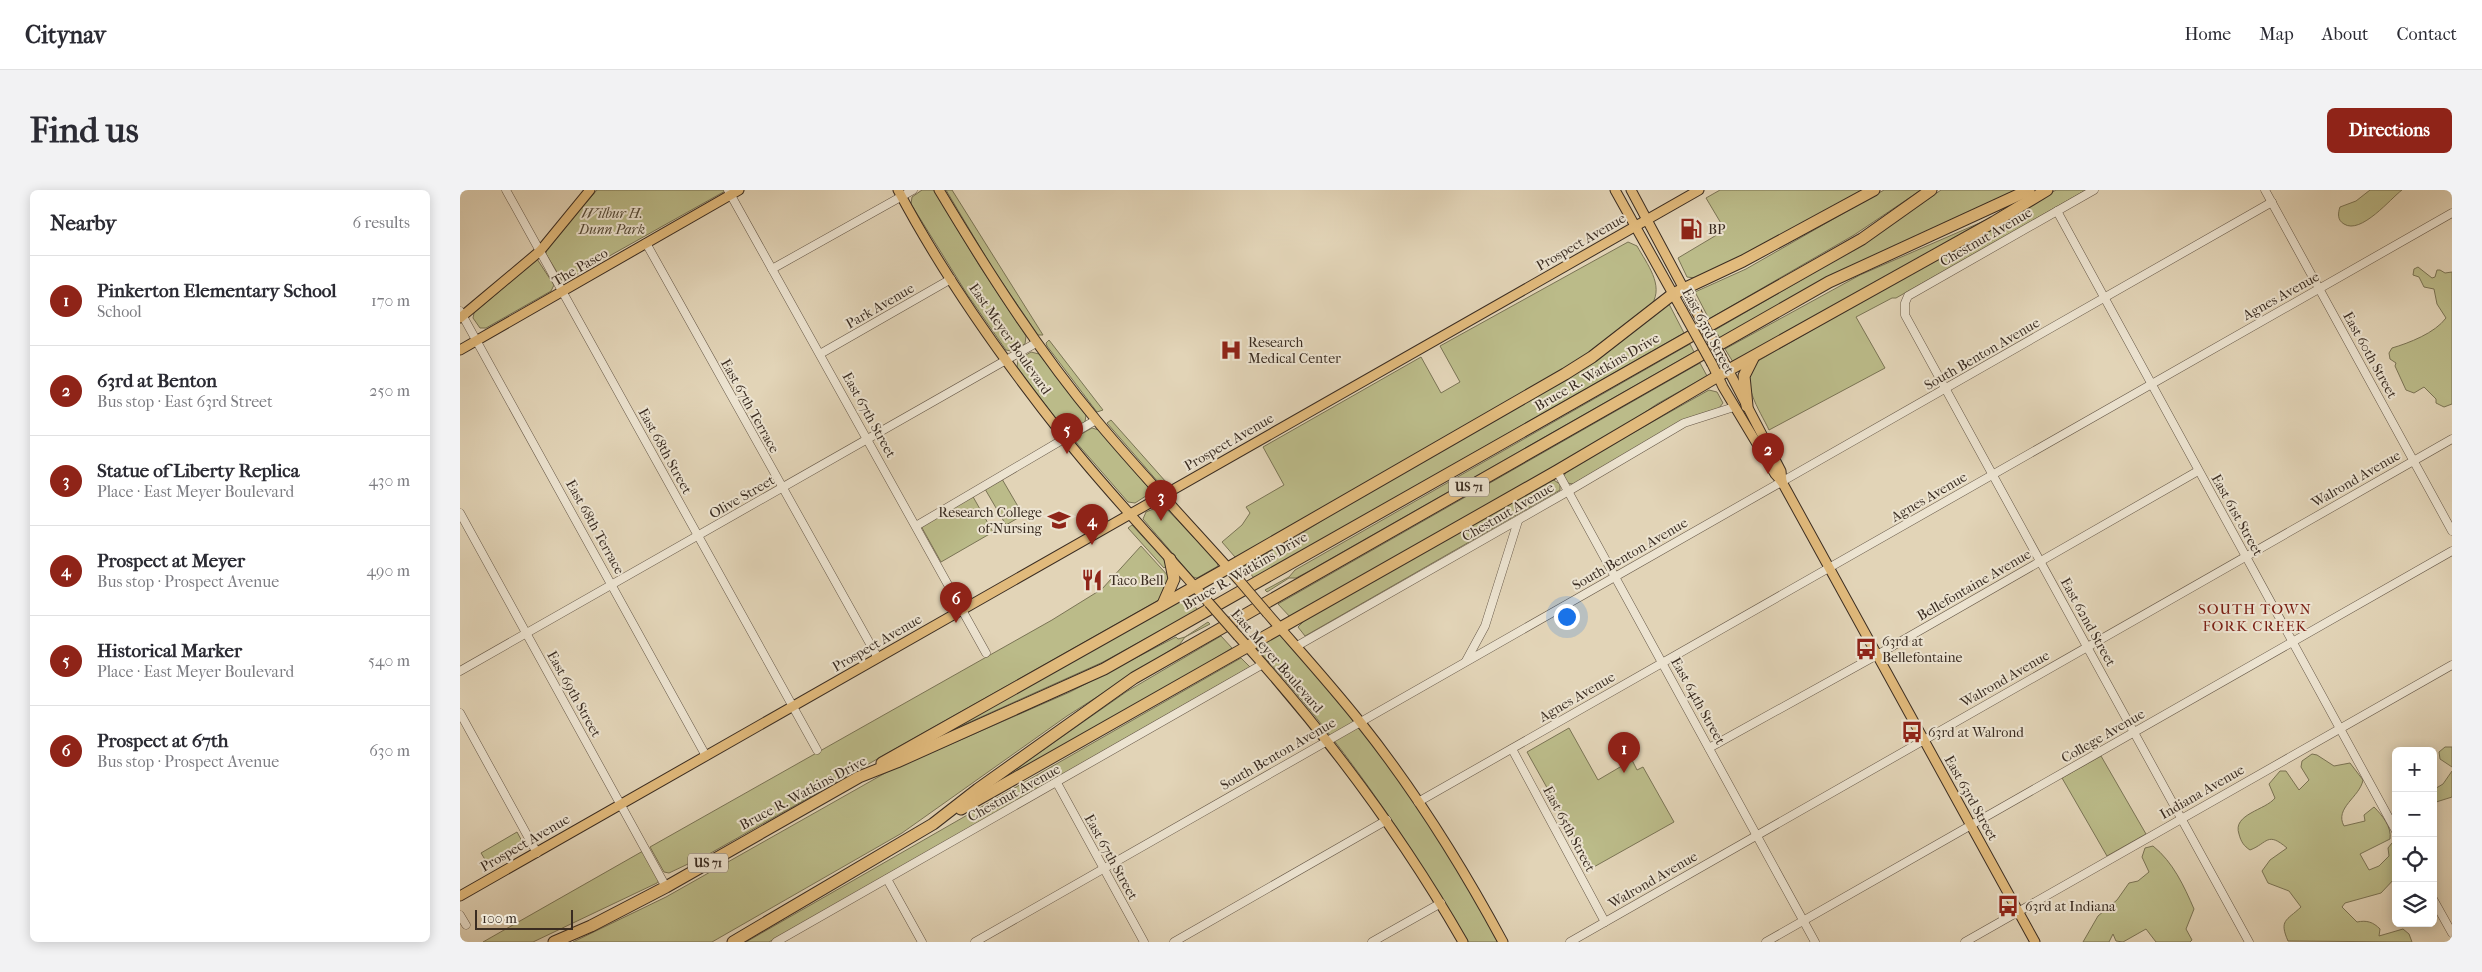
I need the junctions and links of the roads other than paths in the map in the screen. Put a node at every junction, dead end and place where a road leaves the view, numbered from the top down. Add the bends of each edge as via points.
1 (506, 190) edge
2 (590, 190) edge
3 (913, 190) edge
4 (939, 190) edge
5 (1615, 190) edge
6 (1631, 190) edge
7 (1699, 190) edge
8 (1874, 190) edge
9 (1931, 190) edge
10 (2029, 190) edge
11 (2047, 190) edge
12 (2094, 190) edge
13 (2265, 190) edge
14 (733, 192) edge
15 (899, 193) edge
16 (2272, 202) junction
17 (2057, 211) junction
18 (2452, 213) edge
19 (1646, 220) junction
20 (1634, 227) junction
21 (646, 244) junction
22 (540, 250) junction
23 (772, 269) junction
24 (951, 279) junction
25 (2319, 288) junction
26 (1684, 289) junction
27 (562, 293) junction
28 (1673, 294) junction
29 (2104, 298) junction
30 (461, 315) edge
31 (1905, 315) joint
32 (476, 341) junction
33 (1036, 343) junction
34 (460, 350) edge
35 (820, 354) junction
36 (1753, 358) junction
37 (1006, 360) junction
38 (1729, 372) junction
39 (1718, 376) junction
40 (2150, 384) junction
41 (1946, 389) junction
42 (1747, 406) junction
43 (1734, 407) junction
44 (1096, 420) junction
45 (1065, 438) junction
46 (2452, 439) edge
47 (868, 440) junction
48 (2414, 461) junction
49 (1557, 471) junction
50 (2198, 471) junction
51 (1993, 474) junction
52 (1782, 482) junction
53 (782, 488) junction
54 (1567, 492) junction
55 (1162, 496) junction
56 (460, 513) edge
57 (1130, 514) junction
58 (1518, 521) junction
59 (916, 526) junction
60 (2452, 531) edge
61 (698, 537) junction
62 (2452, 551) edge
63 (2245, 557) junction
64 (1170, 560) junction
65 (2041, 561) junction
66 (1228, 568) junction
67 (1830, 568) junction
68 (1614, 577) junction
69 (613, 585) junction
70 (1194, 586) junction
71 (1163, 604) junction
72 (963, 610) junction
73 (1280, 628) junction
74 (527, 634) junction
75 (2292, 642) junction
76 (1247, 646) junction
77 (1297, 646) junction
78 (2087, 646) junction
79 (986, 653) dead end
80 (1877, 655) junction
81 (878, 658) junction
82 (1466, 662) junction
83 (1662, 663) junction
84 (1263, 664) junction
85 (2452, 665) edge
86 (460, 671) edge
87 (792, 707) junction
88 (460, 713) edge
89 (1360, 722) junction
90 (2340, 729) junction
91 (2134, 732) junction
92 (1924, 740) junction
93 (1327, 741) junction
94 (1512, 748) junction
95 (1709, 748) junction
96 (817, 750) dead end
97 (706, 756) junction
98 (859, 777) junction
99 (1057, 783) junction
100 (1418, 802) junction
101 (622, 804) junction
102 (2181, 819) junction
103 (1387, 820) junction
104 (933, 824) junction
105 (2392, 824) edge
106 (1971, 825) junction
107 (1757, 834) junction
108 (537, 853) junction
109 (1104, 868) junction
110 (887, 879) junction
111 (666, 887) junction
112 (460, 896) edge
113 (1440, 903) junction
114 (2437, 906) edge
115 (2018, 912) junction
116 (460, 915) edge
117 (1804, 920) junction
118 (1605, 922) junction
119 (466, 925) dead end
120 (2452, 933) edge
121 (554, 942) edge
122 (733, 942) edge
123 (776, 942) edge
124 (922, 942) edge
125 (975, 942) edge
126 (1144, 942) edge
127 (1174, 942) edge
128 (1372, 942) edge
129 (1463, 942) edge
130 (1503, 942) edge
131 (1570, 942) edge
132 (1766, 942) edge
133 (1815, 942) edge
134 (1965, 942) edge
135 (2035, 942) edge
136 (2249, 942) edge

1 - 22 street, East 68th Street
2 - 22 main road
3 - 15 street
4 - 33 main road, East Meyer Boulevard
5 - 20 main road, East 63rd Street
6 - 19 main road, East 63rd Street
7 - 19 main road, Prospect Avenue
8 - 26 highway via 1773,246
9 - 98 highway, Bruce R. Watkins Drive / US 71 via 1862,239 1104,668
10 - 104 highway, US 71 via 1829,282 1134,678
11 - 36 highway
12 - 17 street, Chestnut Avenue
13 - 16 street, East 60th Street
14 - 21 main road, The Paseo
14 - 23 street, East 67th Street
15 - 23 street
15 - 24 main road, East Meyer Boulevard
16 - 25 street, East 60th Street
16 - 29 street, South Benton Avenue
17 - 29 street, East 61st Street
17 - 31 street, Chestnut Avenue via 1908,296 1904,304
18 - 25 street, Agnes Avenue
19 - 20 main road, Prospect Avenue
19 - 26 main road, East 63rd Street
20 - 28 main road, East 63rd Street
20 - 55 main road, Prospect Avenue
21 - 27 main road, The Paseo
21 - 53 street, East 67th Terrace
22 - 27 street, East 68th Street
22 - 30 main road
23 - 35 street, East 67th Street
24 - 35 street, Park Avenue
24 - 37 main road, East Meyer Boulevard
25 - 40 street, Agnes Avenue
25 - 48 street, East 60th Street
26 - 28 highway
26 - 38 main road, East 63rd Street, bridge
27 - 32 main road, The Paseo
27 - 61 street, East 68th Street
28 - 39 main road, East 63rd Street, bridge
28 - 66 highway via 1565,374
29 - 40 street, East 61st Street
29 - 41 street, South Benton Avenue
30 - 32 street, East 68th Terrace
31 - 41 street, East 62nd Street
32 - 34 main road, The Paseo
32 - 69 street, East 68th Terrace
33 - 37 street, Olive Street
33 - 44 main road, East Meyer Boulevard
35 - 47 street, East 67th Street
36 - 38 highway
36 - 42 highway via 1744,376
37 - 45 main road, East Meyer Boulevard
37 - 47 street, Olive Street
38 - 39 highway
38 - 42 main road, East 63rd Street
39 - 43 main road, East 63rd Street
39 - 49 highway
40 - 50 street, East 61st Street
40 - 51 street, Agnes Avenue
41 - 51 street, East 62nd Street
41 - 52 street, South Benton Avenue
42 - 52 main road, East 63rd Street via 1781,471
43 - 52 main road, East 63rd Street
43 - 54 street, Chestnut Avenue via 1684,423
44 - 45 street
44 - 55 main road, East Meyer Boulevard
45 - 57 main road, East Meyer Boulevard
45 - 59 street
46 - 48 street, Walrond Avenue
47 - 53 street, Olive Street
47 - 59 street, East 67th Street
48 - 60 street, East 60th Street
48 - 63 street, Walrond Avenue
49 - 54 street, East 64th Street
49 - 73 highway
50 - 63 street, East 61st Street
50 - 65 street, Bellefontaine Avenue
51 - 65 street, East 62nd Street
51 - 67 street, Agnes Avenue
52 - 67 main road, East 63rd Street
52 - 68 street, South Benton Avenue
53 - 61 street, Olive Street
53 - 81 street, East 67th Terrace
54 - 58 street, Chestnut Avenue
54 - 68 street, East 64th Street
55 - 57 main road, Prospect Avenue
55 - 66 main road, East Meyer Boulevard
56 - 74 street, East 69th Street
57 - 64 main road, East Meyer Boulevard
57 - 72 main road, Prospect Avenue
58 - 77 street, Chestnut Avenue
58 - 82 street via 1485,626
59 - 72 street, East 67th Street
61 - 69 street, Olive Street
61 - 87 street, East 68th Street
62 - 75 street, College Avenue
63 - 75 street, East 61st Street
63 - 78 street, Walrond Avenue
64 - 70 main road, East Meyer Boulevard
64 - 71 highway via 1174,579
65 - 78 street, East 62nd Street
65 - 80 street, Bellefontaine Avenue
66 - 70 highway
66 - 73 main road, East Meyer Boulevard, bridge
67 - 80 main road, East 63rd Street
67 - 83 street, Agnes Avenue
68 - 82 street, South Benton Avenue
68 - 83 street, East 64th Street
69 - 74 street, Olive Street
69 - 97 street, East 68th Terrace
70 - 71 highway
70 - 76 main road, East Meyer Boulevard, bridge
71 - 98 highway
72 - 79 street, East 67th Street
72 - 81 main road, Prospect Avenue
73 - 76 highway
73 - 77 main road, East Meyer Boulevard
74 - 86 street, Olive Street
74 - 101 street, East 69th Street
75 - 90 street, East 61st Street
75 - 91 street, College Avenue
76 - 84 main road, East Meyer Boulevard
76 - 104 highway
77 - 89 main road, East Meyer Boulevard
78 - 91 street, East 62nd Street
78 - 92 street, Walrond Avenue
80 - 92 main road, East 63rd Street
80 - 95 street, Bellefontaine Avenue
81 - 87 main road, Prospect Avenue
82 - 89 street, South Benton Avenue
83 - 94 street, Agnes Avenue
83 - 95 street, East 64th Street
84 - 93 main road, East Meyer Boulevard
84 - 99 street, Chestnut Avenue
85 - 90 street, Indiana Avenue
87 - 96 street, East 68th Street
87 - 97 main road, Prospect Avenue
88 - 108 street
89 - 93 street, South Benton Avenue
89 - 100 main road, East Meyer Boulevard
90 - 102 street, Indiana Avenue
90 - 105 street, East 61st Street
91 - 102 street, East 62nd Street
91 - 106 street, College Avenue
92 - 106 main road, East 63rd Street
92 - 107 street, Walrond Avenue
93 - 103 main road, East Meyer Boulevard
93 - 109 street, South Benton Avenue
94 - 100 street, Agnes Avenue
94 - 118 street, East 65th Street
95 - 107 street, East 64th Street
97 - 101 main road, Prospect Avenue
98 - 111 highway, Bruce R. Watkins Drive / US 71
99 - 109 street, East 67th Street
99 - 110 street, Chestnut Avenue
100 - 130 main road, East Meyer Boulevard
101 - 108 main road, Prospect Avenue
101 - 111 street, East 69th Street
102 - 115 street, Indiana Avenue
102 - 136 street, East 62nd Street
103 - 113 main road, East Meyer Boulevard
103 - 127 street
104 - 122 highway, US 71
106 - 115 main road, East 63rd Street
106 - 117 street, College Avenue
107 - 117 street, East 64th Street
107 - 118 street, Walrond Avenue
108 - 112 main road, Prospect Avenue
109 - 125 street, South Benton Avenue
109 - 126 street, East 67th Street
110 - 123 street, Chestnut Avenue
110 - 124 street
111 - 121 highway, Bruce R. Watkins Drive / US 71
113 - 128 street
113 - 129 main road, East Meyer Boulevard
114 - 120 street
115 - 134 street, Indiana Avenue
115 - 135 main road, East 63rd Street
116 - 119 street
117 - 132 street, College Avenue
117 - 133 street, East 64th Street
118 - 131 street, Walrond Avenue

